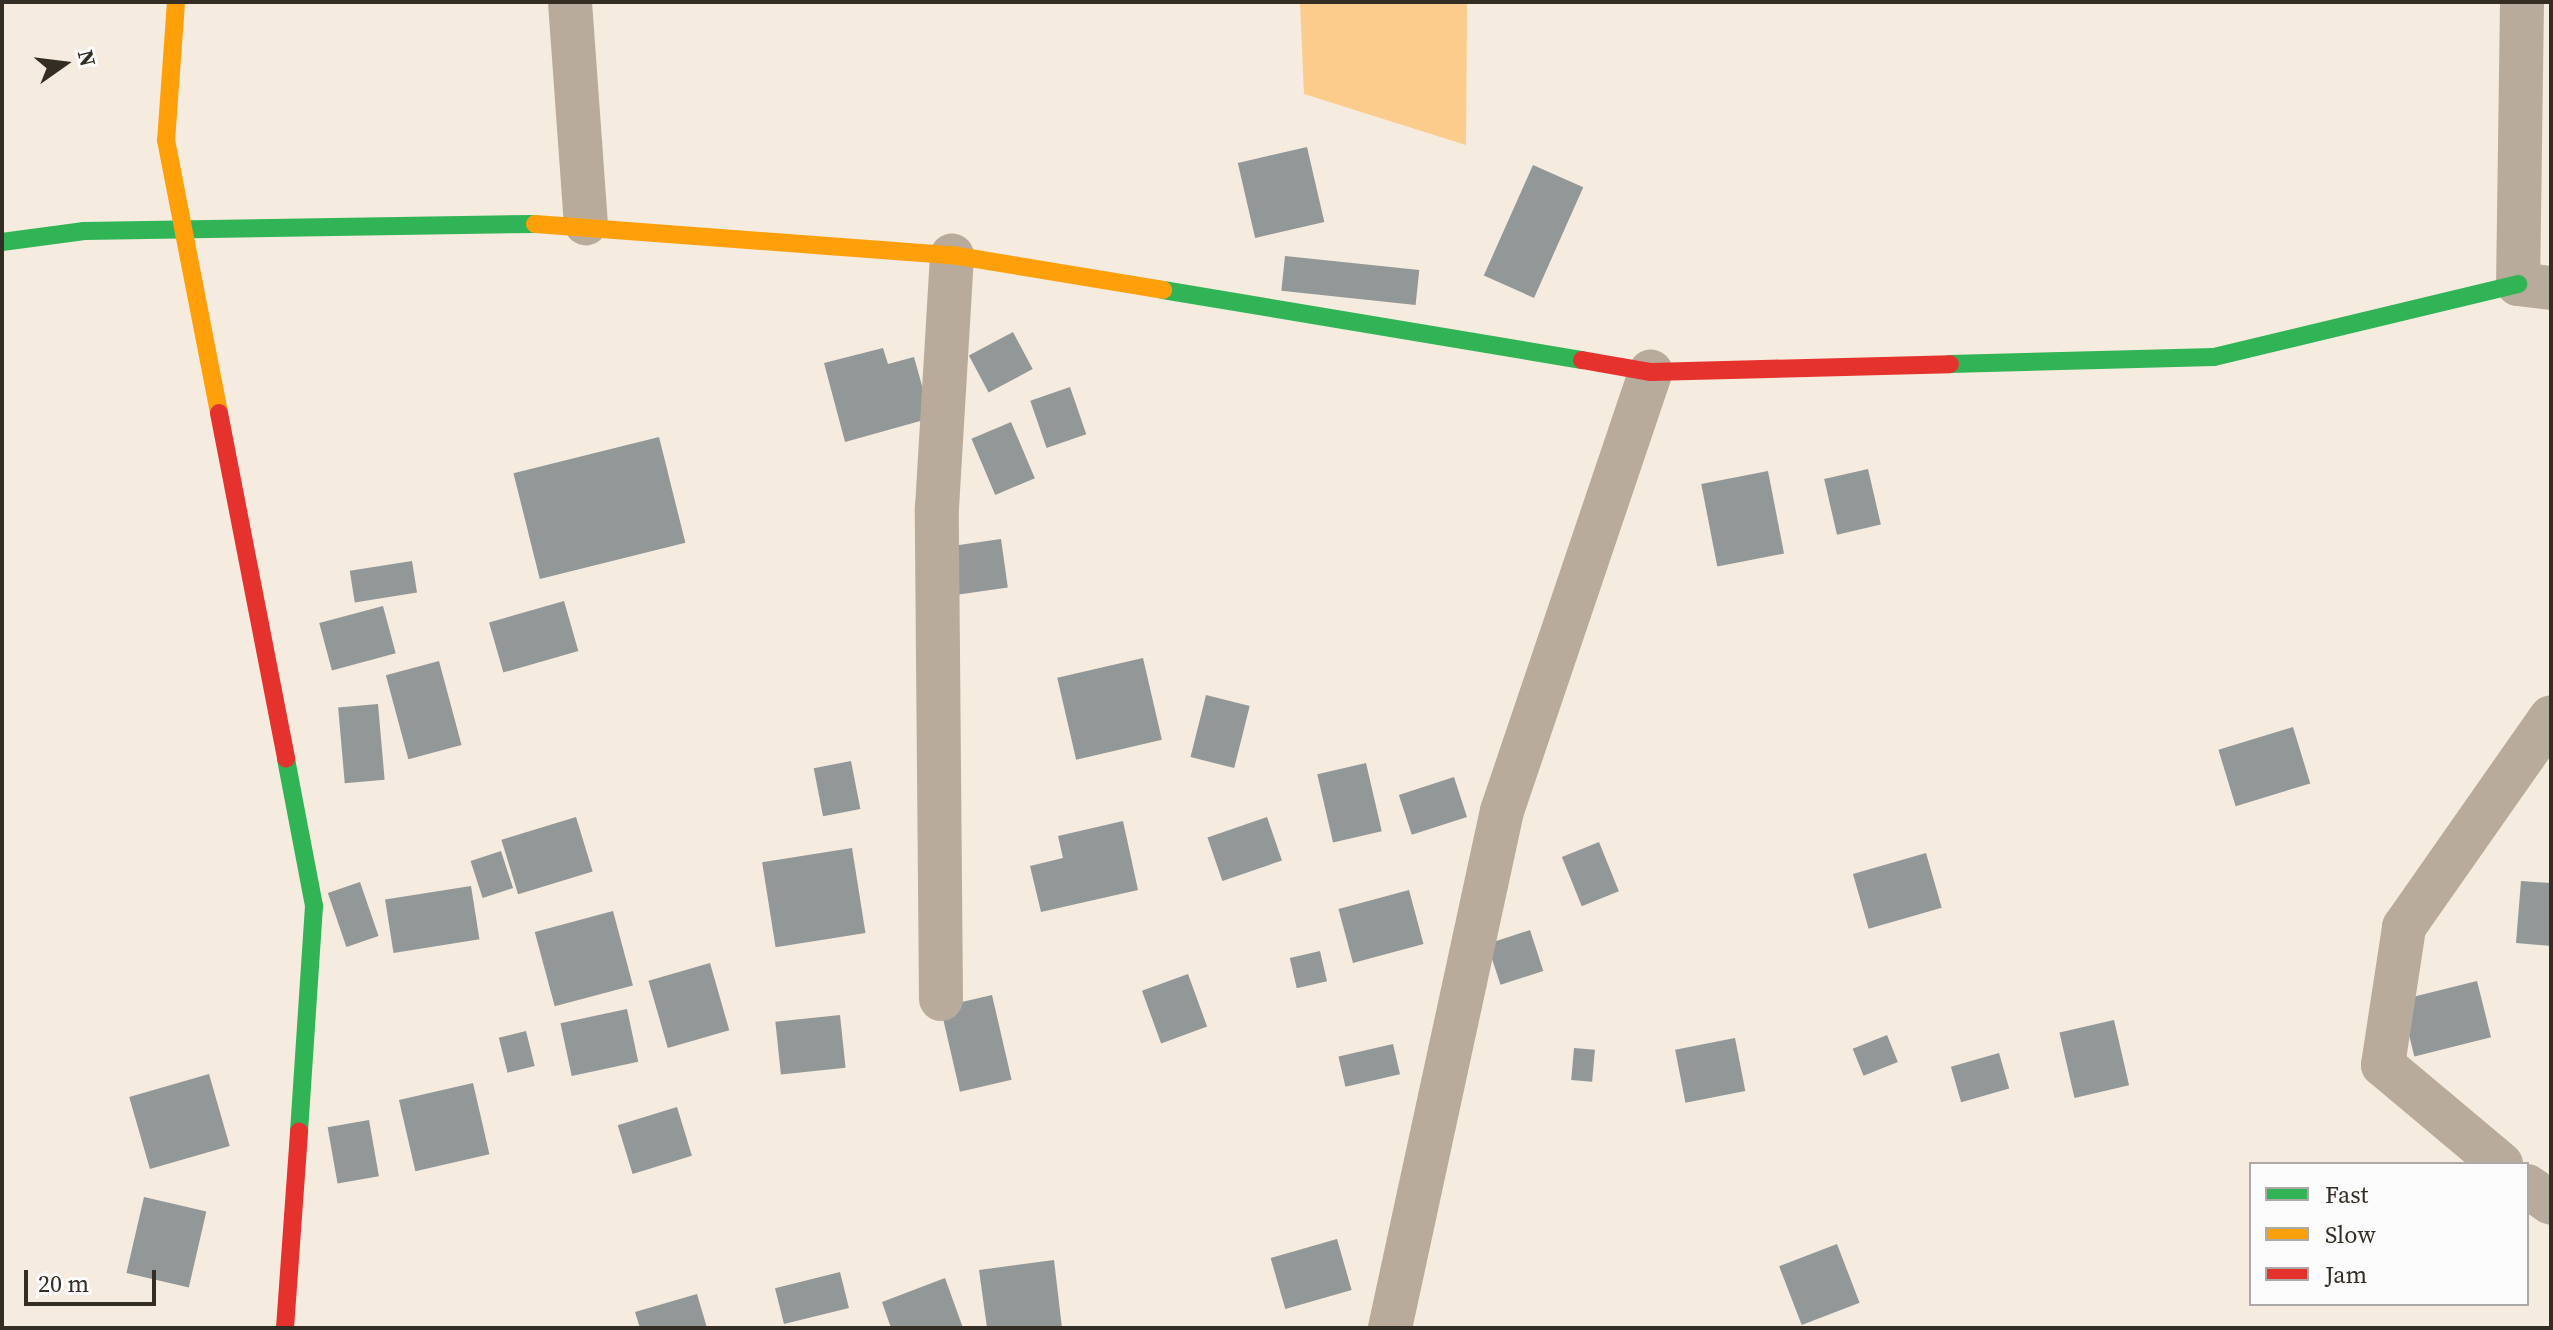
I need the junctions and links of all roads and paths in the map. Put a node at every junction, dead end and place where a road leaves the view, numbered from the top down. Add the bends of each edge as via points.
1 (176, 2) edge
2 (570, 2) edge
3 (2522, 2) edge
4 (2537, 92) edge
5 (586, 223) junction
6 (184, 229) junction
7 (2, 242) edge
8 (952, 255) junction
9 (2534, 286) edge
10 (1651, 372) junction
11 (2551, 717) edge
12 (941, 999) dead end
13 (2499, 1162) edge
14 (2529, 1187) edge
15 (2551, 1203) edge
16 (285, 1328) edge
17 (1390, 1328) edge

1 - 6 street via 166,140
2 - 5 street
3 - 4 street
4 - 9 street
5 - 6 street
5 - 8 street
6 - 7 street
6 - 16 street via 314,906
8 - 10 street
8 - 12 street via 937,508
9 - 10 street via 2214,357
10 - 17 street via 1502,811
11 - 13 street via 2404,927 2383,1065
14 - 15 street

